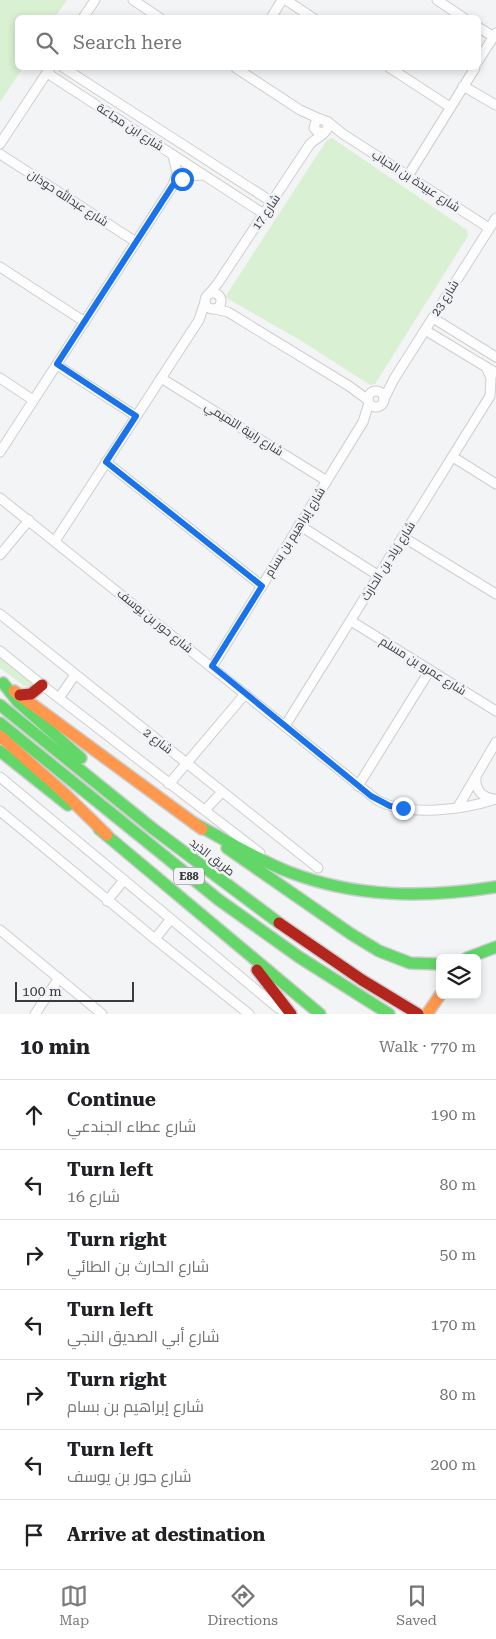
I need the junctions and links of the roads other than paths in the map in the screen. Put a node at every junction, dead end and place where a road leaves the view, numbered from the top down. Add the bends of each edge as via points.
1 (95, 0) edge
2 (133, 0) edge
3 (282, 0) edge
4 (286, 0) edge
5 (437, 0) edge
6 (85, 15) edge
7 (156, 15) edge
8 (272, 15) edge
9 (308, 15) edge
10 (460, 15) edge
11 (481, 28) edge
12 (495, 35) edge
13 (481, 56) edge
14 (48, 70) edge
15 (67, 70) edge
16 (240, 70) edge
17 (393, 70) edge
18 (474, 70) edge
19 (463, 86) junction
20 (496, 105) edge
21 (450, 107) junction
22 (319, 124) junction
23 (324, 133) junction
24 (343, 134) junction
25 (0, 144) edge
26 (310, 144) junction
27 (0, 154) edge
28 (173, 156) junction
29 (203, 175) junction
30 (408, 176) junction
31 (173, 185) junction
32 (272, 202) junction
33 (264, 214) junction
34 (496, 218) edge
35 (490, 228) junction
36 (136, 242) junction
37 (0, 267) edge
38 (214, 302) junction
39 (433, 318) junction
40 (85, 322) junction
41 (425, 330) junction
42 (495, 356) edge
43 (57, 364) junction
44 (486, 367) junction
45 (496, 373) edge
46 (0, 378) edge
47 (161, 378) junction
48 (394, 379) junction
49 (493, 394) edge
50 (372, 399) junction
51 (33, 400) junction
52 (136, 416) junction
53 (0, 452) edge
54 (453, 457) junction
55 (106, 462) junction
56 (327, 481) junction
57 (496, 484) edge
58 (0, 498) edge
59 (29, 520) junction
60 (299, 525) junction
61 (403, 537) junction
62 (55, 541) junction
63 (0, 555) edge
64 (379, 576) junction
65 (262, 586) junction
66 (496, 594) edge
67 (0, 614) edge
68 (351, 621) junction
69 (0, 650) edge
70 (212, 666) junction
71 (430, 670) junction
72 (75, 676) junction
73 (2, 682) edge
74 (42, 685) junction
75 (245, 694) junction
76 (20, 695) junction
77 (59, 698) junction
78 (0, 706) edge
79 (496, 710) edge
80 (0, 723) edge
81 (286, 726) junction
82 (0, 736) edge
83 (496, 742) edge
84 (0, 751) edge
85 (187, 764) junction
86 (477, 774) junction
87 (0, 777) edge
88 (169, 784) junction
89 (358, 786) junction
90 (222, 792) junction
91 (496, 799) edge
92 (458, 807) junction
93 (205, 810) junction
94 (0, 811) edge
95 (142, 819) junction
96 (194, 823) junction
97 (107, 835) junction
98 (318, 868) dead end
99 (301, 876) junction
100 (124, 880) junction
101 (496, 887) edge
102 (107, 900) junction
103 (170, 920) junction
104 (0, 930) edge
105 (155, 940) junction
106 (232, 941) junction
107 (496, 948) edge
108 (479, 954) edge
109 (481, 957) edge
110 (436, 964) edge
111 (59, 978) junction
112 (437, 999) edge
113 (35, 1014) edge
114 (102, 1014) edge
115 (249, 1014) edge
116 (289, 1014) edge
117 (320, 1014) edge
118 (389, 1014) edge
119 (418, 1014) edge
120 (427, 1014) edge

1 - 6 street
2 - 7 street
3 - 8 street
4 - 9 street
5 - 10 street
11 - 12 street
12 - 13 street
14 - 25 street
14 - 28 street, شارع ابن مجاعة
15 - 32 street, شارع ابن مجاعة
16 - 22 street, شارع عبيدة بن الحباب
17 - 21 street
18 - 19 street
19 - 20 street
19 - 21 street
21 - 30 street
22 - 23 street via 318,133
22 - 24 street, شارع عبيدة بن الحباب
22 - 26 street, شارع 17
23 - 24 street, شارع عبيدة بن الحباب
23 - 26 street, شارع 17
24 - 30 street, شارع عبيدة بن الحباب
26 - 32 street, شارع 17
27 - 36 street, شارع عبدالله حوذان
28 - 29 street, شارع ابن مجاعة
28 - 31 street via 177,172
29 - 31 street via 188,176
29 - 33 street, شارع ابن مجاعة
30 - 35 street, شارع عبيدة بن الحباب
31 - 36 street
32 - 33 street, شارع 17
33 - 38 street, شارع 17 via 221,279
34 - 35 street, شارع 23
35 - 39 street, شارع 23
36 - 40 street
37 - 40 street
38 - 47 street, شارع 17
38 - 50 street
39 - 41 street, شارع 23
39 - 42 street
40 - 43 street
41 - 44 street
41 - 48 street, شارع 23
43 - 51 street
43 - 52 street
44 - 45 street
44 - 49 street, شارع زياد بن الحارث
46 - 51 street
47 - 52 street, شارع 17
47 - 56 street, شارع رابية التميمي
48 - 50 street, شارع 23
48 - 50 street, شارع 23 via 382,404
49 - 54 street, شارع زياد بن الحارث
50 - 56 street, شارع إبراهيم بن بسام via 363,422
51 - 53 street
52 - 55 street, شارع 17
54 - 57 street
54 - 61 street, شارع زياد بن الحارث
55 - 62 street, شارع 17
55 - 65 street
56 - 60 street, شارع إبراهيم بن بسام
58 - 59 street, شارع حور بن يوسف
59 - 62 street, شارع حور بن يوسف
59 - 63 street
60 - 64 street
60 - 65 street, شارع إبراهيم بن بسام
61 - 64 street, شارع زياد بن الحارث
61 - 66 street
62 - 70 street, شارع حور بن يوسف
64 - 68 street, شارع زياد بن الحارث
65 - 70 street, شارع إبراهيم بن بسام
67 - 72 street, شارع 2
68 - 71 street, شارع عمرو بن مسلم
68 - 81 street, شارع زياد بن الحارث
69 - 74 street
70 - 75 street, شارع حور بن يوسف
71 - 79 street, شارع عمرو بن مسلم
71 - 89 street
72 - 77 street
72 - 85 street, شارع 2
73 - 76 main road
73 - 95 main road via 24,707 122,795
74 - 76 main road via 31,694
74 - 77 street
75 - 81 street, شارع حور بن يوسف
75 - 85 street
76 - 96 main road
77 - 88 street
78 - 95 main road, طريق الذيد / E88
80 - 118 main road, E88 via 235,912
81 - 89 street, شارع حور بن يوسف
82 - 97 main road
83 - 86 street
84 - 97 main road
85 - 88 street
85 - 90 street, شارع 2
86 - 91 street via 476,784 480,793
86 - 92 street
87 - 100 street
88 - 93 street
89 - 92 street, شارع حور بن يوسف via 377,800 396,808
90 - 93 street
90 - 98 street, شارع 2
91 - 92 street, شارع حور بن يوسف
93 - 99 street via 256,850
94 - 102 street
95 - 119 main road, طريق الذيد / E88 via 267,917
96 - 99 main road via 262,860
96 - 110 main road via 365,943 410,962
97 - 106 main road
99 - 101 main road via 347,889 397,896 453,894
100 - 102 street
100 - 103 street
102 - 105 street
103 - 105 street
103 - 116 street
104 - 111 street
105 - 115 street
106 - 116 main road via 275,992
106 - 117 main road
107 - 108 main road
107 - 109 main road
111 - 113 street
111 - 114 street
112 - 120 main road

